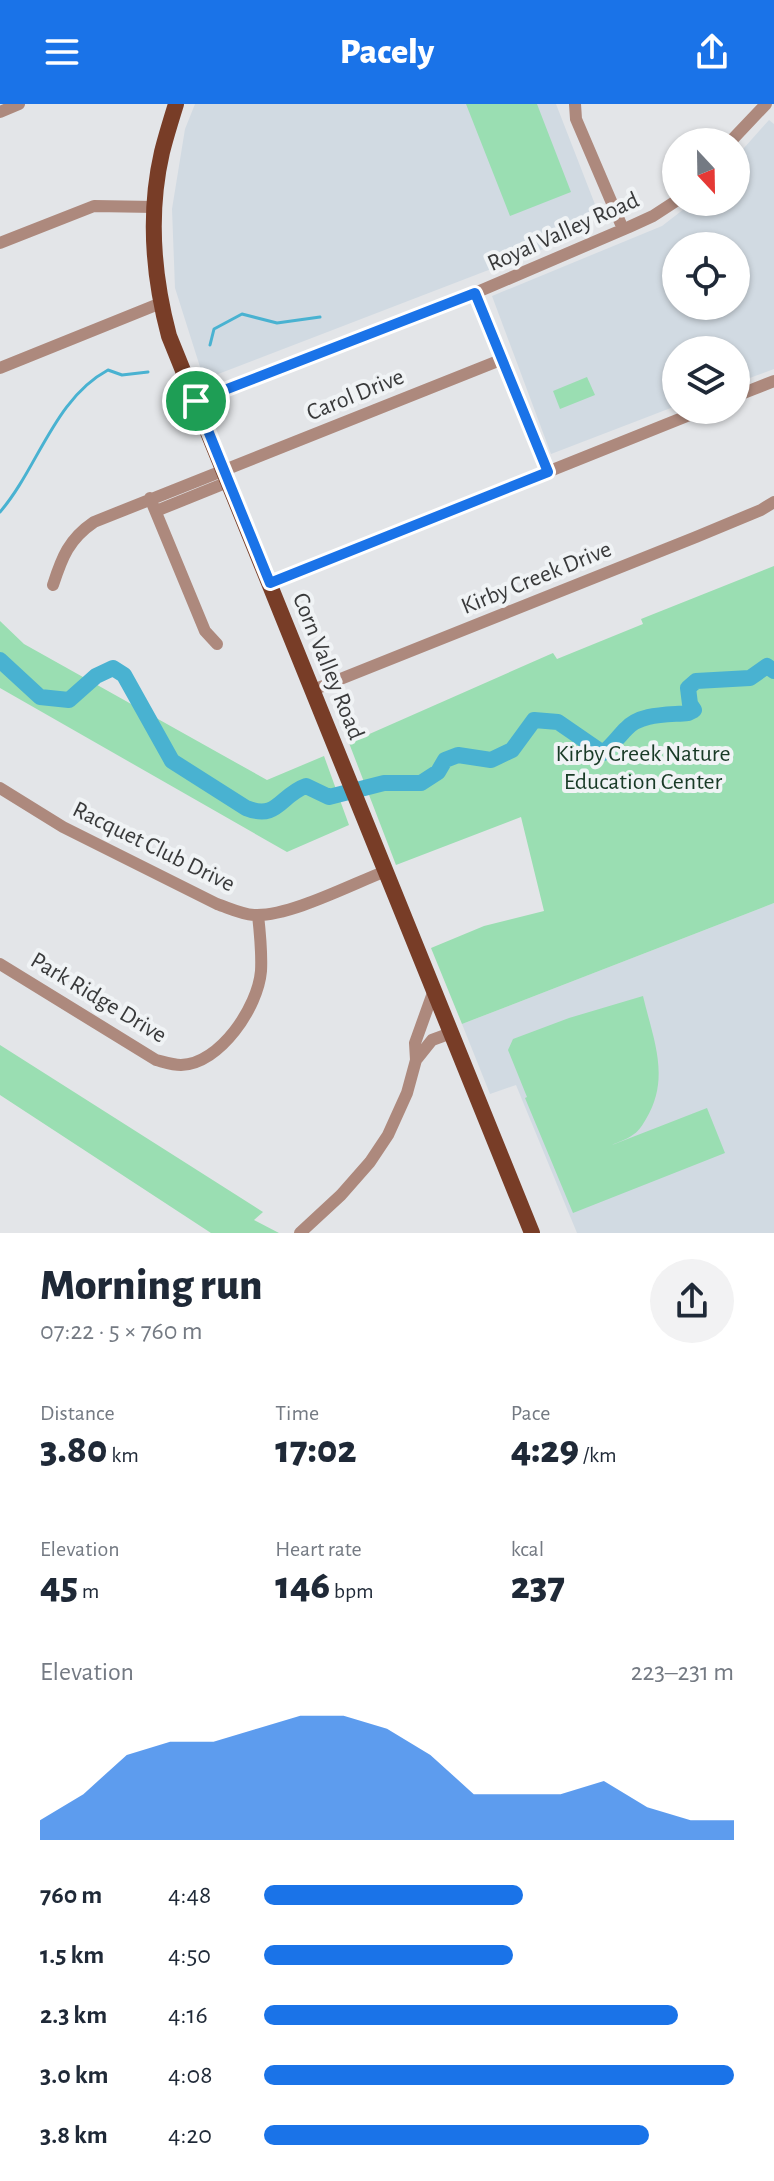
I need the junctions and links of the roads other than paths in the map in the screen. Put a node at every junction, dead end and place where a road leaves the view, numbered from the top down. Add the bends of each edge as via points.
1 (19, 104) edge
2 (176, 104) edge
3 (575, 104) edge
4 (766, 104) edge
5 (0, 112) edge
6 (743, 128) edge
7 (155, 207) junction
8 (662, 210) edge
9 (623, 229) junction
10 (0, 243) edge
11 (475, 293) junction
12 (161, 303) junction
13 (503, 359) junction
14 (0, 368) edge
15 (774, 381) edge
16 (750, 390) edge
17 (196, 401) junction
18 (667, 424) edge
19 (548, 472) junction
20 (226, 476) junction
21 (150, 498) junction
22 (774, 502) edge
23 (156, 511) junction
24 (270, 583) junction
25 (53, 585) dead end
26 (217, 644) dead end
27 (313, 690) junction
28 (0, 788) edge
29 (386, 871) junction
30 (258, 915) junction
31 (0, 964) edge
32 (434, 990) junction
33 (451, 1033) junction
34 (416, 1060) junction
35 (300, 1233) edge
36 (532, 1233) edge

1 - 5 street
2 - 7 main road, Corn Valley Road
3 - 9 street via 576,119
4 - 6 street
7 - 10 street via 94,206
7 - 12 main road, Corn Valley Road
8 - 9 street, Royal Valley Road
9 - 11 street, Royal Valley Road
11 - 13 street
11 - 17 street, Royal Valley Road
12 - 14 street
12 - 17 main road, Corn Valley Road
13 - 19 street
13 - 20 street, Carol Drive
15 - 16 street
17 - 20 main road, Corn Valley Road
18 - 19 street
19 - 24 street
20 - 21 street
20 - 23 street
20 - 24 main road, Corn Valley Road
21 - 23 street
21 - 25 street via 79,532 62,557
22 - 27 street, Kirby Creek Drive
23 - 26 street via 205,631
24 - 27 main road, Corn Valley Road
27 - 29 main road, Corn Valley Road
28 - 30 street, Racquet Club Drive via 63,827 217,904
29 - 30 street, Racquet Club Drive via 296,908
29 - 32 main road, Corn Valley Road
30 - 31 street, Park Ridge Drive via 261,972 247,1013 215,1052 181,1065 156,1060
32 - 33 main road, Corn Valley Road
32 - 34 street via 416,1040
33 - 34 street via 432,1040
33 - 36 main road, Corn Valley Road
34 - 35 street via 394,1122 370,1162

